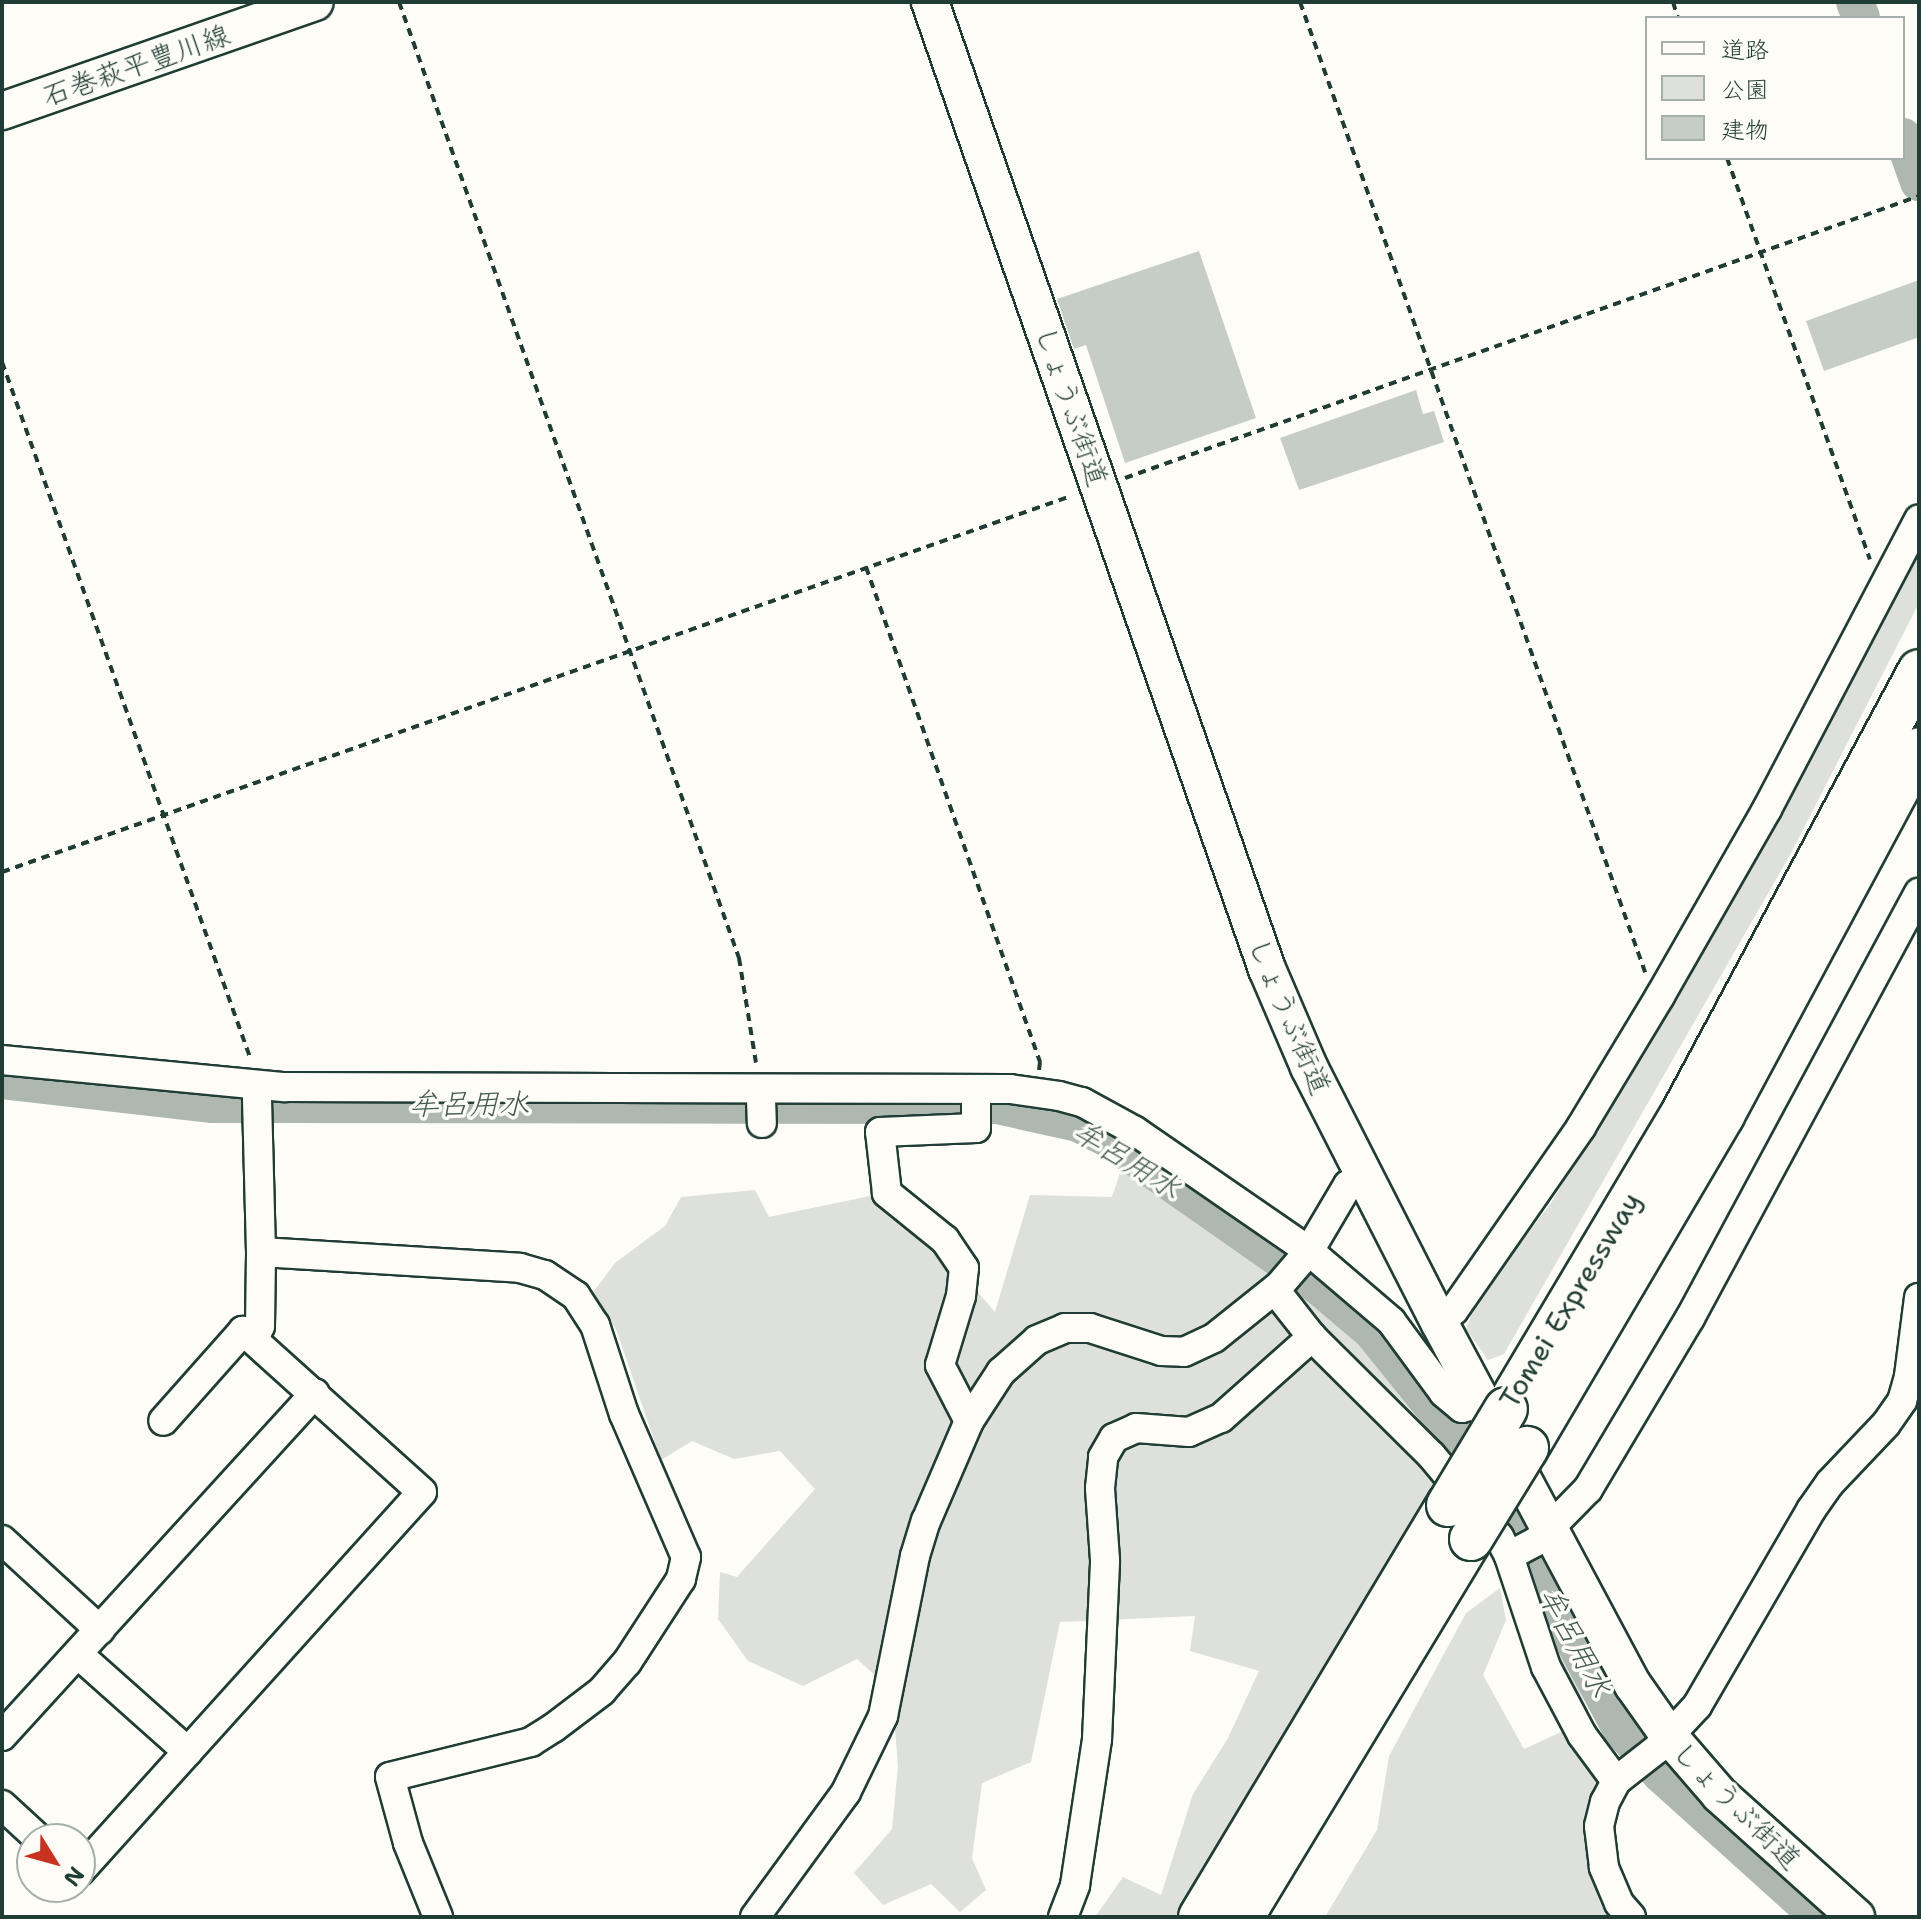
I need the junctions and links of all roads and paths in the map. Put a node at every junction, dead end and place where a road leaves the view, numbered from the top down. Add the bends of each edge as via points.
1 (315, 2) edge
2 (399, 2) edge
3 (930, 2) edge
4 (1300, 2) edge
5 (2, 111) edge
6 (1728, 160) edge
7 (1918, 196) edge
8 (1760, 251) junction
9 (2, 362) edge
10 (1429, 370) junction
11 (1100, 487) junction
12 (1919, 519) edge
13 (866, 567) junction
14 (1887, 583) junction
15 (631, 651) junction
16 (1919, 671) edge
17 (1919, 749) edge
18 (164, 814) junction
19 (2, 872) edge
20 (1919, 893) edge
21 (1660, 996) junction
22 (2, 1060) edge
23 (1036, 1093) junction
24 (257, 1101) junction
25 (976, 1103) junction
26 (761, 1104) junction
27 (1363, 1177) junction
28 (261, 1252) junction
29 (1306, 1255) junction
30 (1277, 1288) junction
31 (1919, 1298) edge
32 (1439, 1322) junction
33 (1312, 1337) junction
34 (254, 1339) junction
35 (315, 1393) junction
36 (1494, 1406) junction
37 (163, 1421) dead end
38 (969, 1421) junction
39 (2, 1540) edge
40 (1528, 1544) junction
41 (100, 1630) junction
42 (78, 1654) junction
43 (2, 1736) edge
44 (1663, 1743) junction
45 (188, 1752) junction
46 (1622, 1776) junction
47 (2, 1805) edge
48 (22, 1823) edge
49 (96, 1853) edge
50 (438, 1917) edge
51 (755, 1917) edge
52 (1063, 1917) edge
53 (1200, 1917) edge
54 (1242, 1917) edge
55 (1631, 1917) edge
56 (1856, 1917) edge

1 - 5 main road, 石巻萩平豊川線
2 - 15 path
3 - 11 main road, しょうぶ街道
4 - 10 path
6 - 8 path
7 - 8 path
8 - 10 path
8 - 14 path via 1877,578
9 - 18 path
10 - 11 path
10 - 21 path via 1650,988
11 - 13 path
11 - 27 main road, しょうぶ街道 via 1267,969
12 - 14 street
13 - 15 path
13 - 23 path via 1040,1062
14 - 21 street
15 - 18 path
15 - 26 path via 739,958
16 - 36 highway, Tomei Expressway via 1684,1110
17 - 54 highway, Tomei Expressway, bridge via 1723,1115
18 - 19 path
18 - 24 path
20 - 40 street via 1690,1318 1588,1489
21 - 32 street via 1581,1127 1454,1310
22 - 24 street
23 - 25 street
23 - 29 street via 1106,1113
24 - 26 street via 538,1085
24 - 28 street
25 - 26 street
25 - 38 street via 976,1128 880,1132 887,1193 945,1240 964,1268 940,1365
27 - 29 street via 1348,1185
27 - 32 main road, しょうぶ街道
28 - 34 street via 260,1326
28 - 50 street via 520,1268 545,1275 576,1296 595,1325 624,1414 686,1557 681,1579 627,1662 602,1691 553,1728 531,1742 390,1777 408,1843
29 - 30 street
29 - 36 street via 1391,1321 1444,1393 1462,1408
30 - 33 street
30 - 38 street via 1214,1338 1184,1352 1161,1351 1090,1328 1065,1328 1037,1340 1001,1372
31 - 44 street via 1902,1401 1830,1483 1697,1706
32 - 36 main road, しょうぶ街道
33 - 40 street via 1431,1455 1499,1537
33 - 52 street via 1221,1418 1189,1432 1136,1428 1114,1438 1103,1457 1105,1560 1097,1739 1075,1885
34 - 35 street
34 - 37 street via 243,1331
35 - 41 street
35 - 45 street via 422,1492
36 - 40 main road, しょうぶ街道
36 - 53 highway, Tomei Expressway, bridge via 1448,1505
38 - 51 street via 915,1556 883,1716 846,1792
39 - 41 street
40 - 44 main road, しょうぶ街道 via 1633,1685
40 - 46 street via 1546,1667 1582,1735
41 - 42 street
42 - 43 street
42 - 45 street
44 - 46 street
44 - 56 main road, しょうぶ街道
45 - 49 street
46 - 55 street via 1605,1802 1601,1840 1604,1867
47 - 48 street

